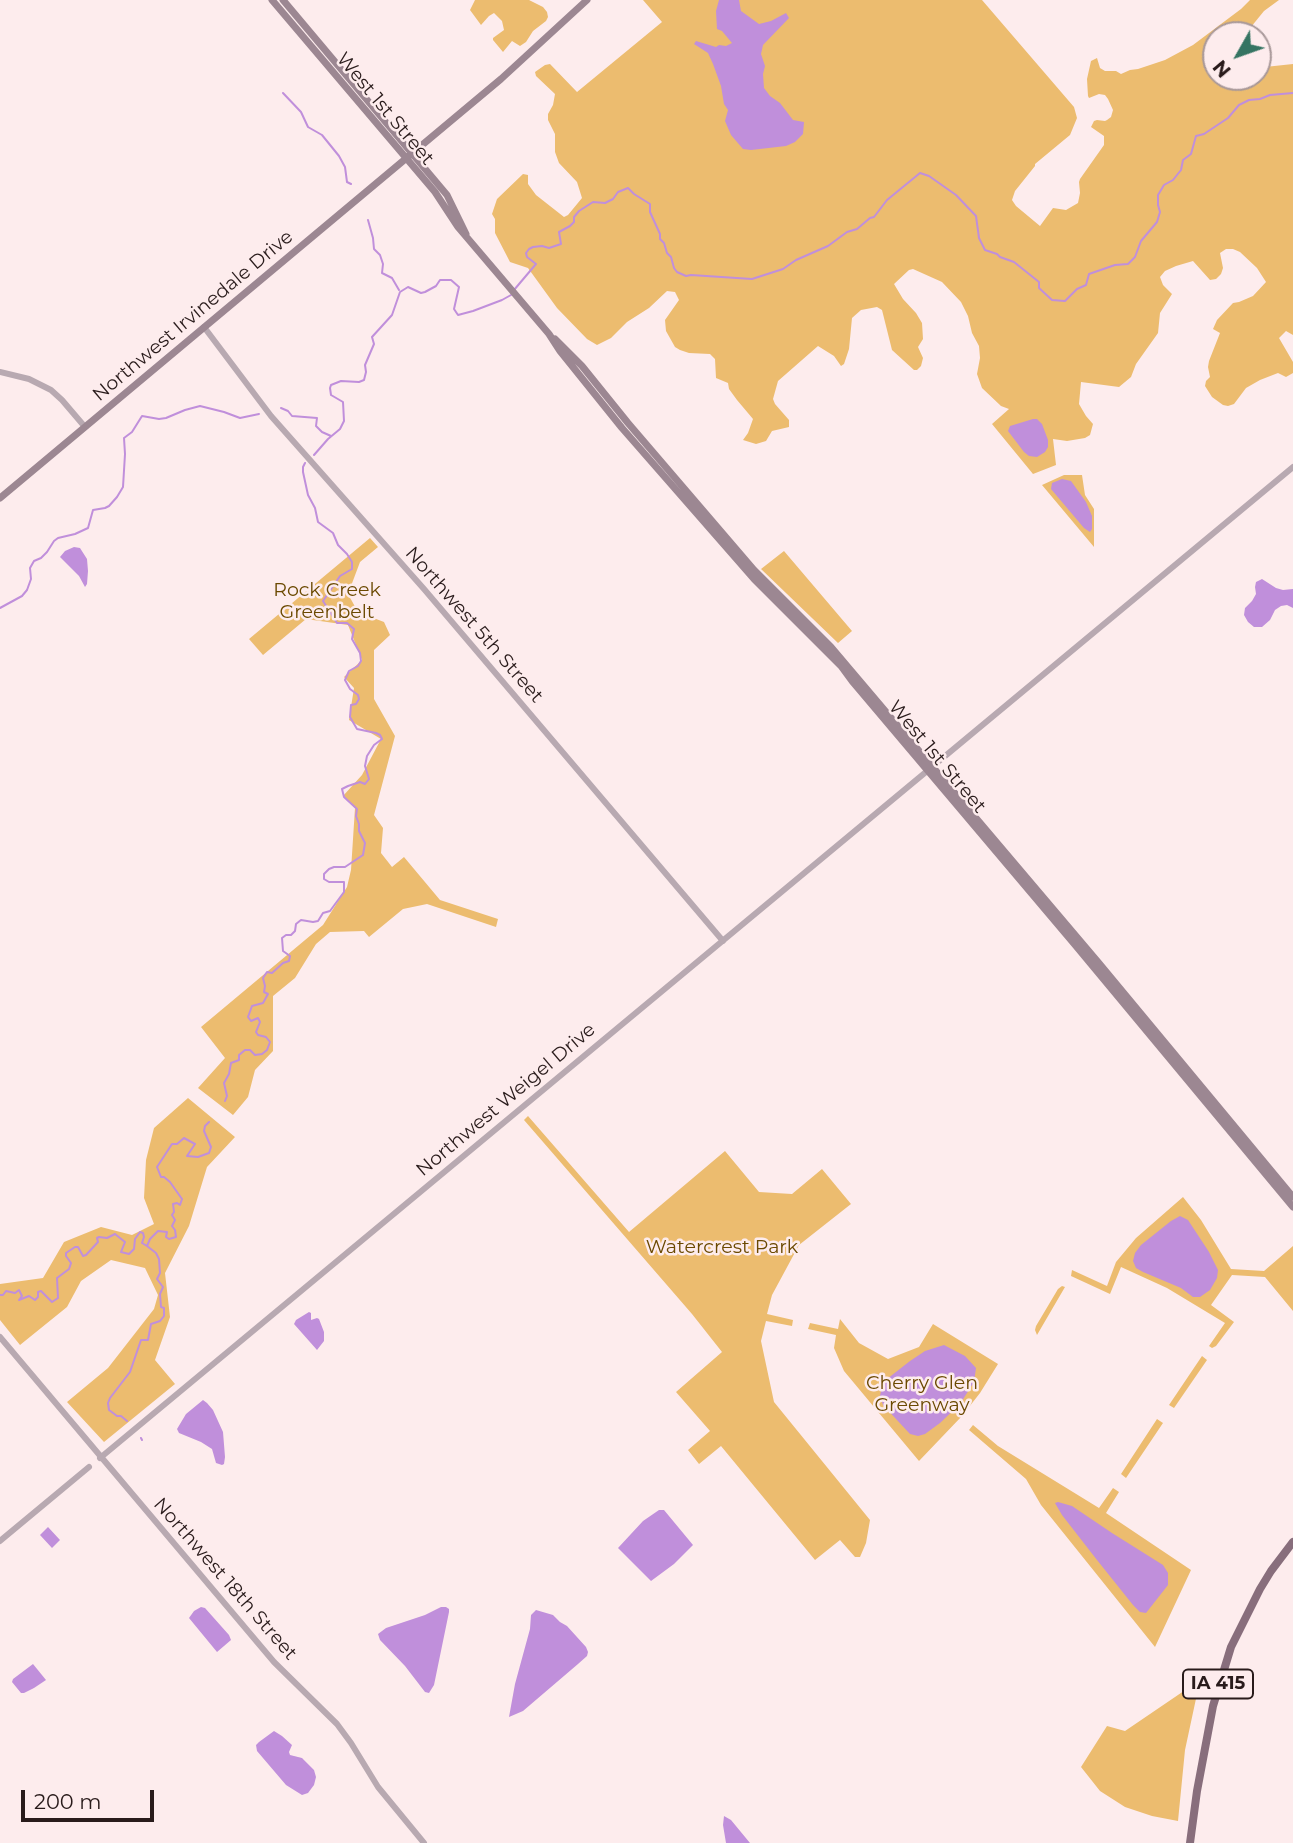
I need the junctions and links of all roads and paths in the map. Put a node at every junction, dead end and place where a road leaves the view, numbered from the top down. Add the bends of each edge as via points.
1 (272, 0) edge
2 (283, 0) edge
3 (587, 0) edge
4 (413, 153) junction
5 (406, 159) junction
6 (470, 241) junction
7 (204, 327) junction
8 (0, 372) edge
9 (85, 427) junction
10 (1293, 467) edge
11 (0, 498) edge
12 (930, 769) junction
13 (723, 941) junction
14 (1293, 1196) edge
15 (1293, 1207) edge
16 (0, 1337) edge
17 (100, 1458) junction
18 (89, 1467) dead end
19 (0, 1541) edge
20 (1293, 1542) edge
21 (424, 1843) edge
22 (1190, 1843) edge

1 - 5 main road, West 1st Street
2 - 4 main road, West 1st Street
3 - 4 main road, Northwest Irvinedale Drive
4 - 5 main road, Northwest Irvinedale Drive
4 - 6 main road, West 1st Street via 447,195
5 - 6 main road, West 1st Street
5 - 7 main road, Northwest Irvinedale Drive
6 - 12 main road, West 1st Street via 622,428 762,588 834,657
7 - 9 main road, Northwest Irvinedale Drive
7 - 13 street, Northwest 5th Street via 271,416
8 - 9 street via 51,390
9 - 11 main road, Northwest Irvinedale Drive
10 - 12 street, Northwest Weigel Drive
12 - 13 street, Northwest Weigel Drive
12 - 14 main road, West 1st Street
12 - 15 main road, West 1st Street
13 - 17 street, Northwest Weigel Drive
16 - 17 street, Northwest 18th Street
17 - 21 street, Northwest 18th Street via 274,1662 337,1724 378,1787
18 - 19 street
20 - 22 main road, IA 415 via 1260,1589 1231,1647 1213,1706

